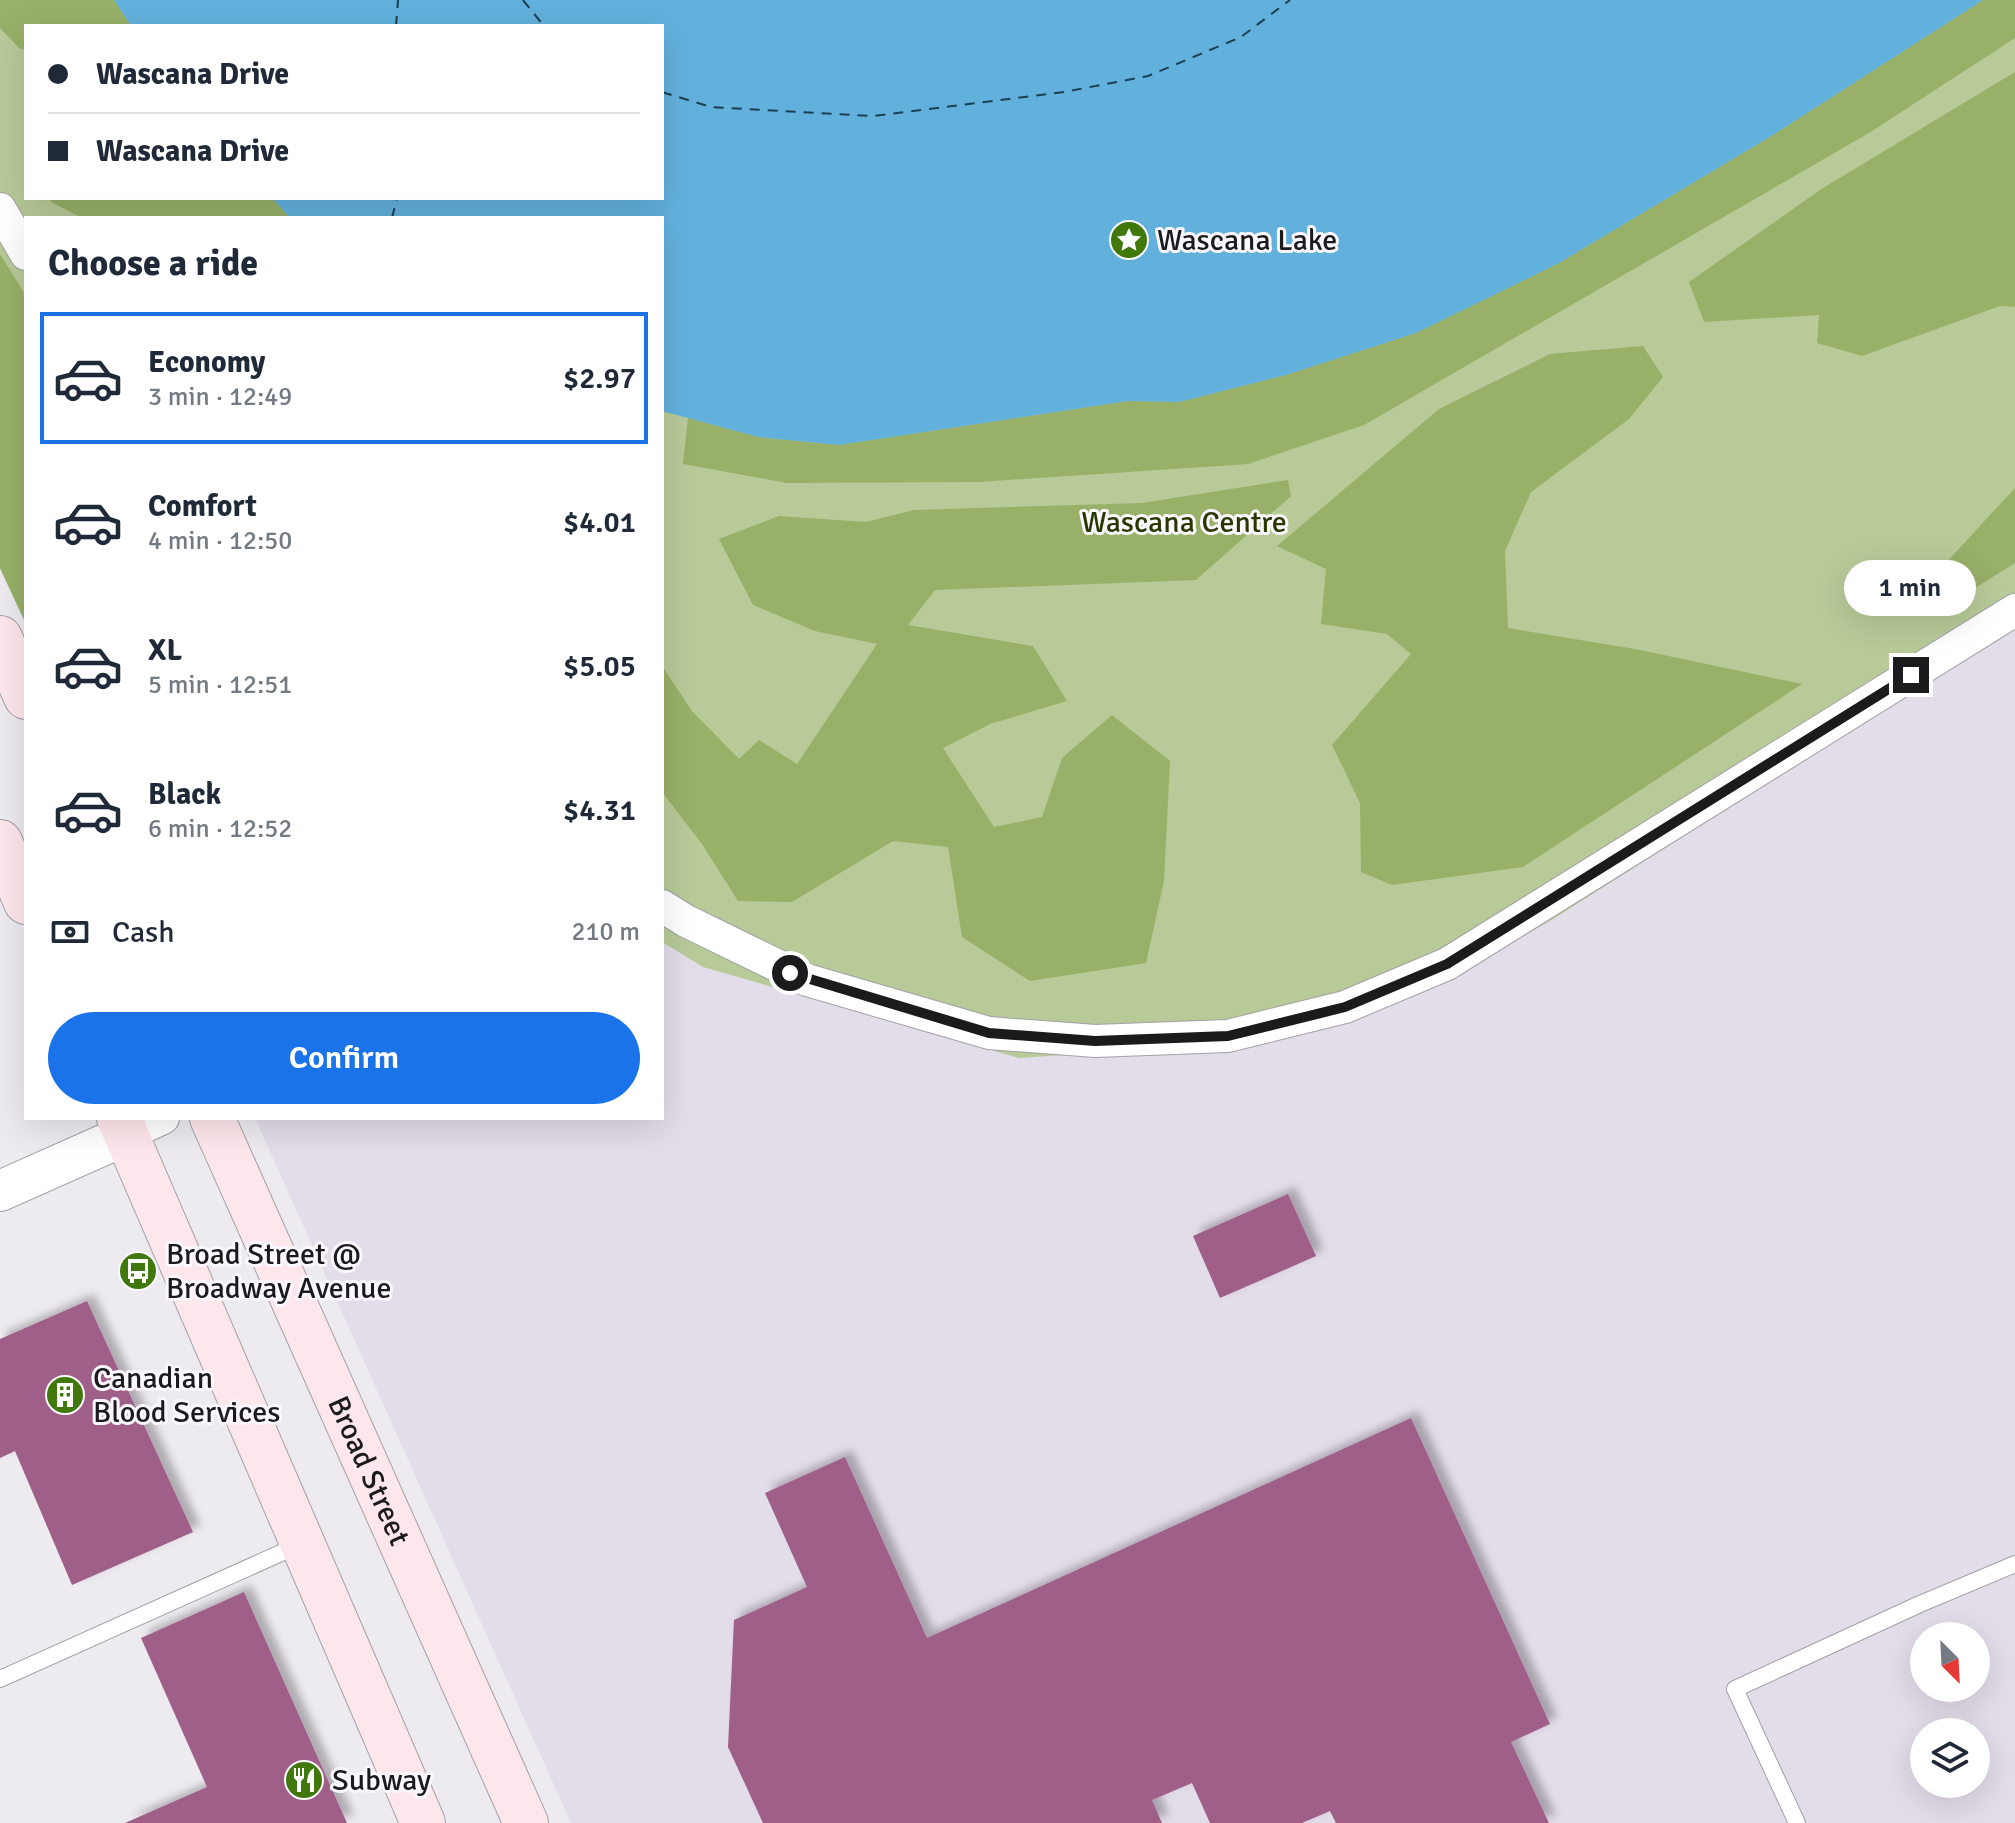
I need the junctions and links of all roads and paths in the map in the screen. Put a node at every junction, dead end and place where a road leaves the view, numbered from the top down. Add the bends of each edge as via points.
1 (0, 209) edge
2 (24, 251) edge
3 (2015, 610) edge
4 (0, 638) edge
5 (24, 692) edge
6 (0, 842) edge
7 (24, 897) edge
8 (664, 907) edge
9 (213, 1120) edge
10 (136, 1124) edge
11 (0, 1191) edge
12 (302, 1543) junction
13 (2015, 1564) edge
14 (0, 1679) edge
15 (423, 1823) edge
16 (526, 1823) edge
17 (1797, 1823) edge

1 - 2 street
3 - 8 street via 1447,964 1345,1007 1228,1036 1095,1041 989,1033 807,980
4 - 5 main road
6 - 7 main road
9 - 16 main road, Broad Street
10 - 11 street
10 - 12 main road
12 - 14 lane
12 - 15 main road
13 - 17 lane via 1735,1689

